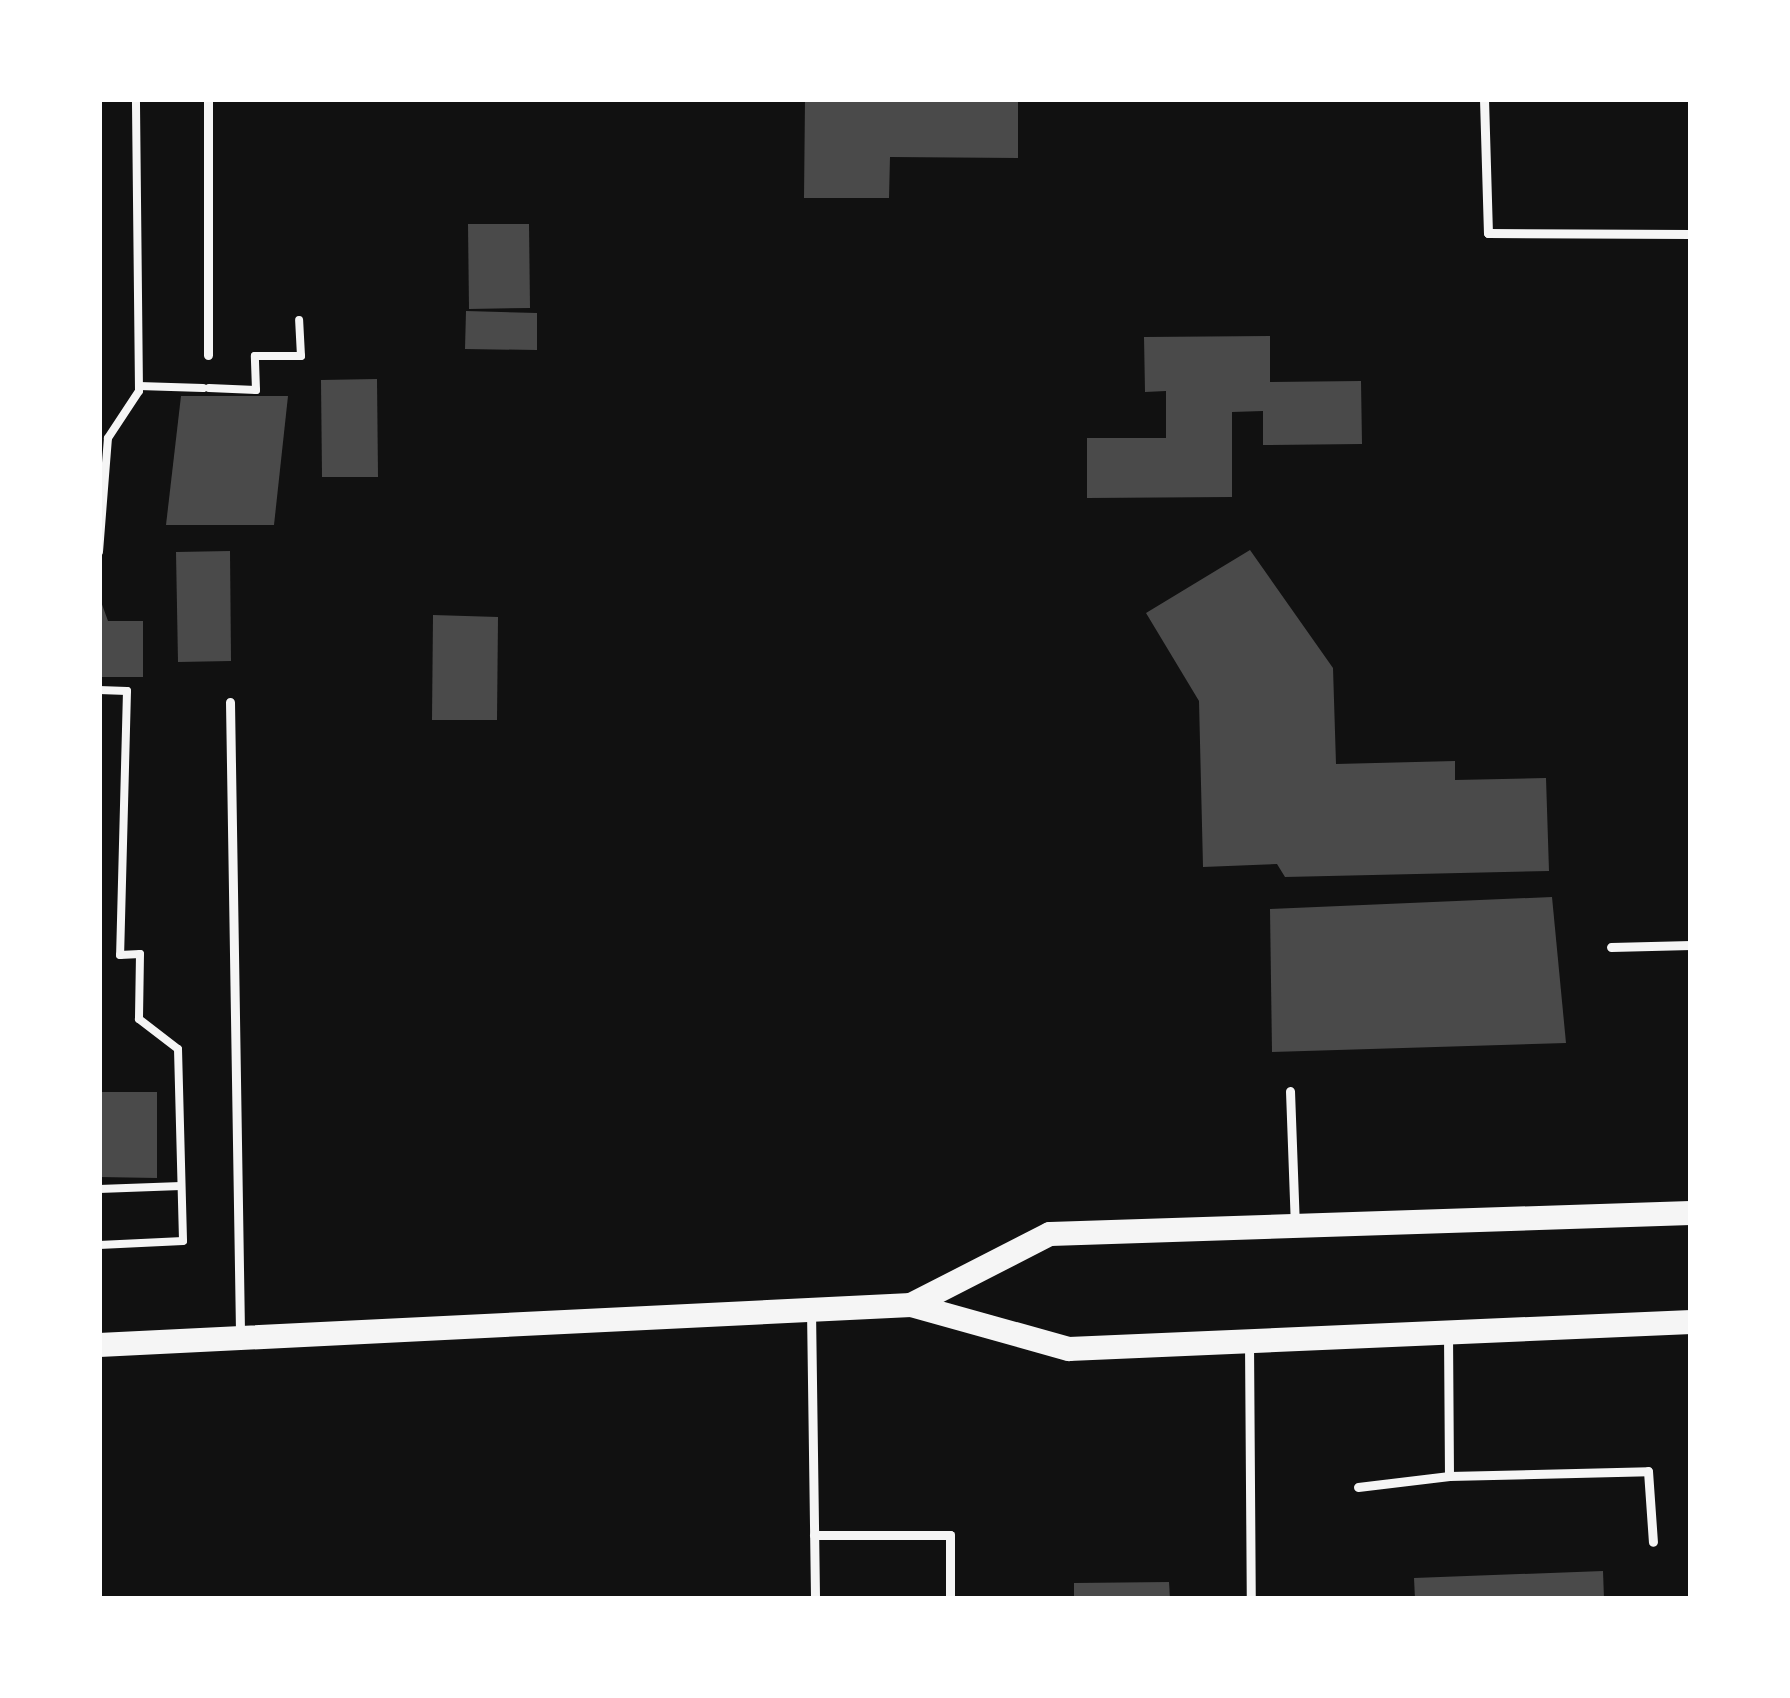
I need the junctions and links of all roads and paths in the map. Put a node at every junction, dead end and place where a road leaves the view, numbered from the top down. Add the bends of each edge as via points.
1 (136, 99) edge
2 (208, 99) edge
3 (1484, 99) edge
4 (1691, 235) edge
5 (298, 320) dead end
6 (208, 355) joint
7 (139, 386) junction
8 (207, 388) junction
9 (104, 436) edge
10 (99, 552) edge
11 (99, 690) edge
12 (230, 703) dead end
13 (1691, 945) edge
14 (1611, 947) dead end
15 (1290, 1091) dead end
16 (182, 1186) junction
17 (99, 1190) edge
18 (1691, 1213) edge
19 (1295, 1226) junction
20 (99, 1245) edge
21 (911, 1305) junction
22 (811, 1310) junction
23 (1691, 1322) edge
24 (1448, 1333) junction
25 (240, 1338) junction
26 (1249, 1342) junction
27 (99, 1345) edge
28 (1449, 1476) junction
29 (1358, 1487) dead end
30 (814, 1535) junction
31 (1653, 1542) dead end
32 (815, 1599) edge
33 (950, 1599) edge
34 (1251, 1599) edge

1 - 7 path
2 - 6 lane
3 - 4 lane via 1489,232
5 - 8 path via 301,356 255,356 256,390
6 - 8 path
7 - 8 path
7 - 9 path
9 - 10 path
11 - 16 path via 128,691 120,955 140,954 139,1019 178,1048
12 - 25 lane
13 - 14 lane
15 - 19 lane
16 - 17 path
16 - 20 path via 183,1241
18 - 19 main road
19 - 21 main road via 1050,1234
21 - 22 main road
21 - 26 main road via 1070,1349
22 - 25 main road
22 - 30 lane
23 - 24 main road
24 - 26 main road
24 - 28 lane
25 - 27 main road
26 - 34 lane
28 - 29 lane
28 - 31 lane via 1648,1471
30 - 32 lane
30 - 33 lane via 950,1535

